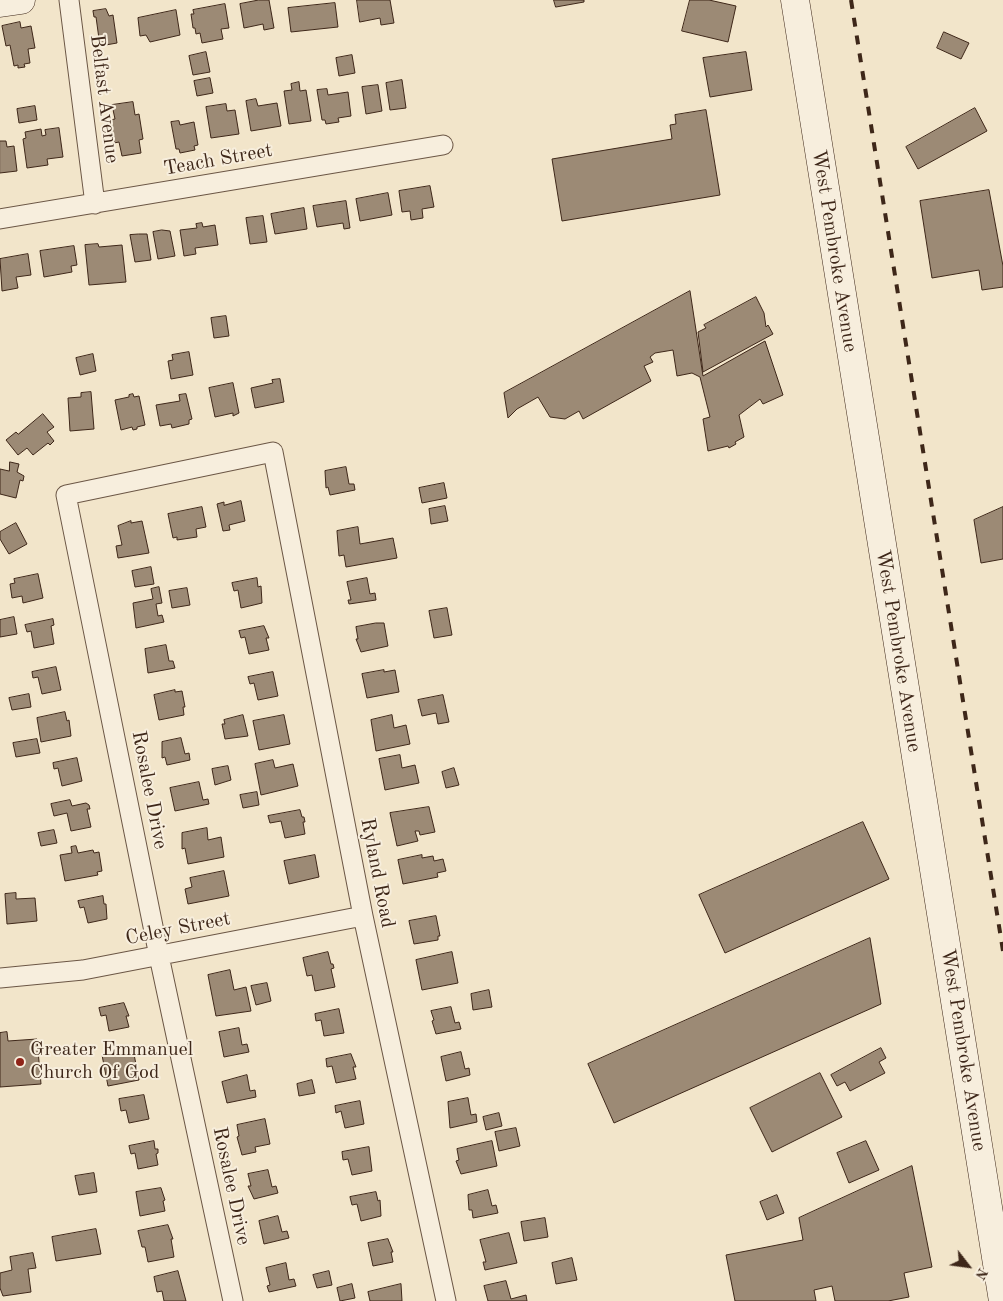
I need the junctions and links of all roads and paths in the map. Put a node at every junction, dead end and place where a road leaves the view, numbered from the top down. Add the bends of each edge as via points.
1 (21, 0) edge
2 (69, 0) edge
3 (795, 0) edge
4 (0, 3) edge
5 (443, 145) dead end
6 (95, 204) junction
7 (0, 219) edge
8 (273, 452) joint
9 (363, 916) junction
10 (160, 956) junction
11 (0, 978) edge
12 (233, 1301) edge
13 (446, 1301) edge
14 (1003, 1301) edge

1 - 4 main road
2 - 6 street, Belfast Avenue
3 - 14 main road, West Pembroke Avenue
5 - 6 street, Teach Street
6 - 7 street, Teach Street
8 - 9 street, Ryland Road
8 - 10 street, Rosalee Drive via 66,495
9 - 10 street, Celey Street
9 - 13 street, Ryland Road
10 - 11 street, Celey Street via 83,970
10 - 12 street, Rosalee Drive

